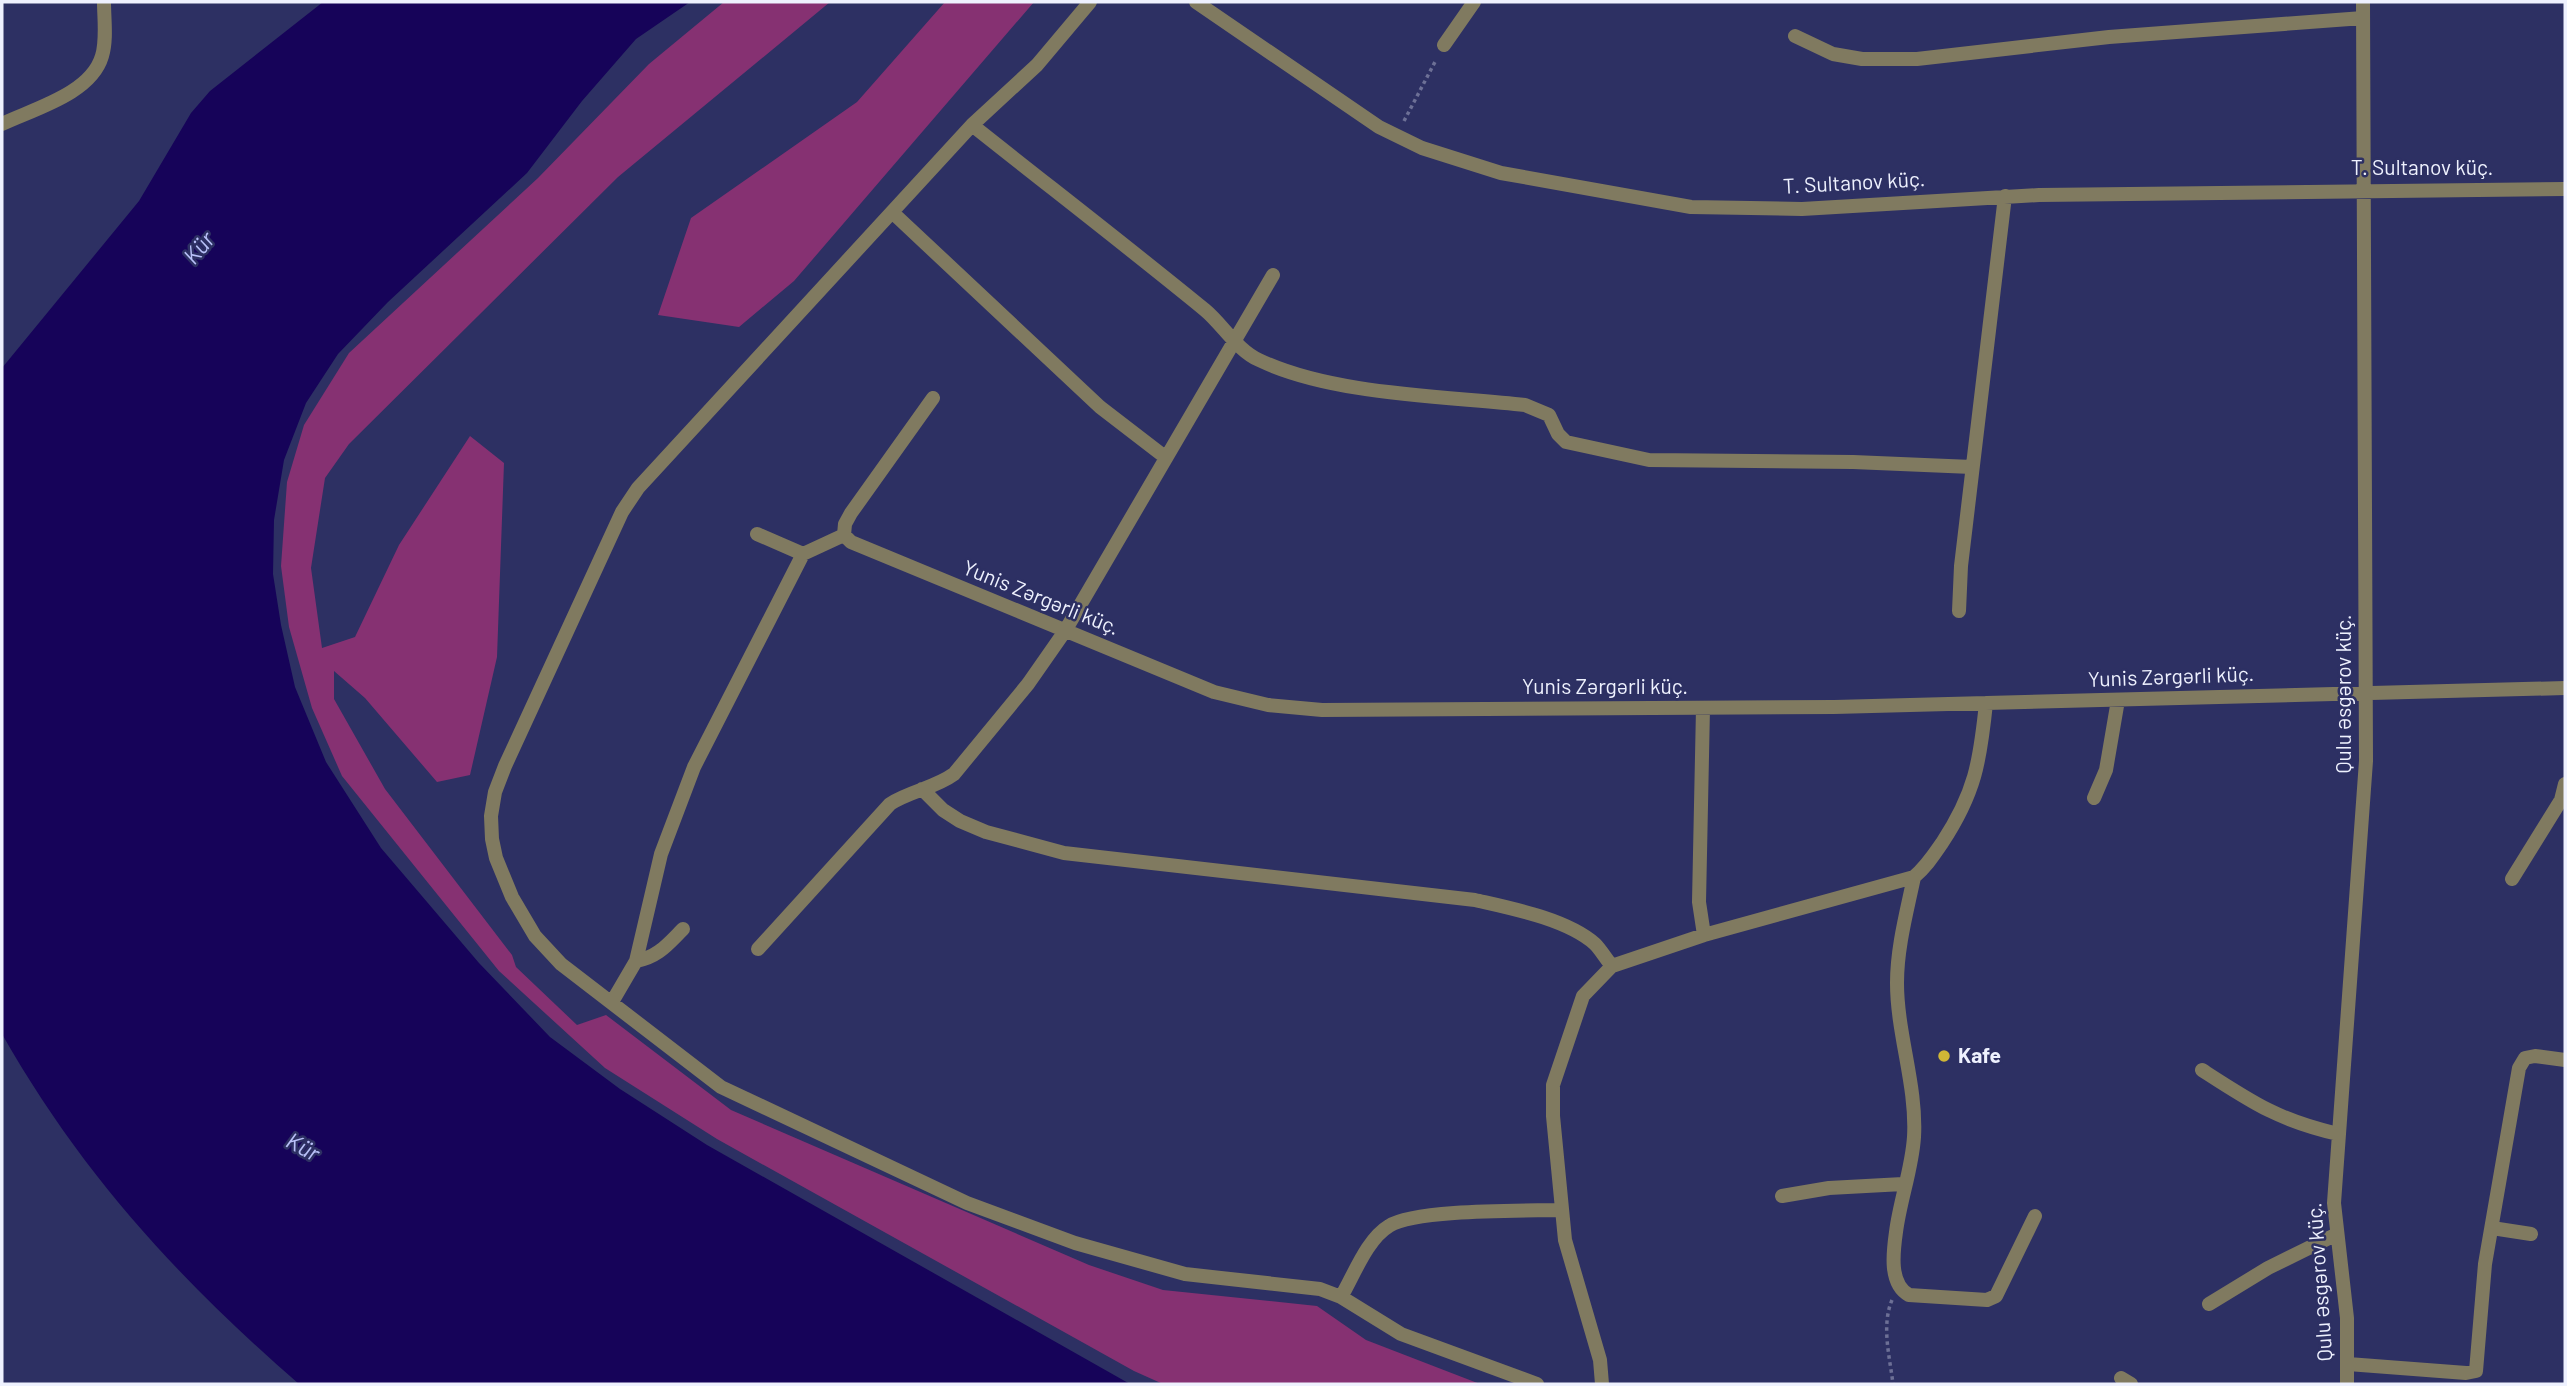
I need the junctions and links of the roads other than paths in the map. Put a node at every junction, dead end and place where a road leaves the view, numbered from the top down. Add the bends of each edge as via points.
1 (104, 2) edge
2 (1090, 2) edge
3 (1196, 2) edge
4 (1474, 2) edge
5 (2363, 2) edge
6 (2363, 18) junction
7 (1795, 36) dead end
8 (1444, 45) road end
9 (2, 124) edge
10 (972, 125) junction
11 (2565, 188) edge
12 (2364, 190) junction
13 (2005, 195) junction
14 (892, 212) junction
15 (1273, 275) dead end
16 (1234, 338) junction
17 (933, 398) dead end
18 (1165, 457) junction
19 (1972, 467) junction
20 (757, 534) dead end
21 (844, 535) junction
22 (803, 554) junction
23 (1959, 611) dead end
24 (1065, 631) junction
25 (2565, 688) edge
26 (2366, 693) junction
27 (2118, 699) junction
28 (1986, 703) junction
29 (1703, 708) junction
30 (2565, 785) edge
31 (922, 789) junction
32 (2094, 798) dead end
33 (2561, 811) edge
34 (1914, 877) junction
35 (2512, 879) dead end
36 (682, 929) dead end
37 (1704, 935) junction
38 (758, 949) dead end
39 (636, 961) junction
40 (1612, 966) junction
41 (612, 1002) junction
42 (2565, 1060) edge
43 (2202, 1070) dead end
44 (2338, 1134) junction
45 (1903, 1184) junction
46 (1782, 1196) dead end
47 (1560, 1210) junction
48 (2035, 1216) dead end
49 (2492, 1228) junction
50 (2531, 1234) dead end
51 (2335, 1235) junction
52 (1341, 1297) junction
53 (2209, 1304) dead end
54 (2348, 1364) junction
55 (1538, 1384) edge
56 (1602, 1384) edge
57 (2347, 1384) edge

1 - 9 street via 102,56 93,74 79,87
2 - 10 street via 1037,65
3 - 13 street, T. Sultanov küç. via 1379,127 1422,148 1501,173 1691,207 1802,209
4 - 8 street
5 - 6 street, Qulu Əsgərov küç.
6 - 7 street via 2109,37 1917,59 1833,54
6 - 12 street, Qulu Əsgərov küç.
10 - 14 street
10 - 16 street
11 - 12 street, T. Sultanov küç.
12 - 13 street, T. Sultanov küç.
12 - 26 street, Qulu Əsgərov küç.
13 - 19 street
14 - 18 street via 1100,407
14 - 41 street via 638,488 622,512 495,792 492,839 512,897 535,936 561,964
15 - 16 street
16 - 18 street
16 - 19 street via 1258,360 1320,380 1538,409 1549,415 1566,442 1616,455 1649,460
17 - 21 street via 851,513
18 - 24 street
19 - 23 street
20 - 22 street
21 - 22 street
21 - 24 street, Yunis Zərgərli küç. via 872,552
22 - 39 street via 694,767 661,854
24 - 29 street, Yunis Zərgərli küç. via 1214,692 1268,705 1322,710
24 - 31 street via 954,774
25 - 26 street, Yunis Zərgərli küç.
26 - 27 street, Yunis Zərgərli küç.
26 - 44 street, Qulu Əsgərov küç. via 2365,808
27 - 28 street, Yunis Zərgərli küç.
27 - 32 street via 2106,769
28 - 29 street, Yunis Zərgərli küç.
28 - 34 street via 1981,760 1972,788 1959,817
29 - 37 street via 1699,902
30 - 33 street
31 - 38 street via 890,804
31 - 40 street via 960,821 1064,853 1475,900 1521,910 1572,930 1594,944
33 - 35 street
34 - 37 street
34 - 45 street via 1898,956 1897,984 1914,1120
36 - 39 street via 660,953
37 - 40 street
39 - 41 street
40 - 47 street via 1583,996 1553,1085
41 - 52 street via 736,1096 968,1203 1075,1243 1185,1274 1297,1285
42 - 49 street via 2535,1056 2525,1058 2519,1068
43 - 44 street via 2269,1113
44 - 51 street, Qulu Əsgərov küç.
45 - 46 street
45 - 48 street via 1895,1280 1899,1290 1909,1295 1987,1300 1996,1296
47 - 52 street via 1463,1212 1390,1224 1379,1234
47 - 56 street via 1600,1360
49 - 50 street
49 - 54 street via 2476,1371
51 - 53 street
51 - 54 street, Qulu Əsgərov küç. via 2347,1318
52 - 55 street via 1401,1334
54 - 57 street, Qulu Əsgərov küç.

